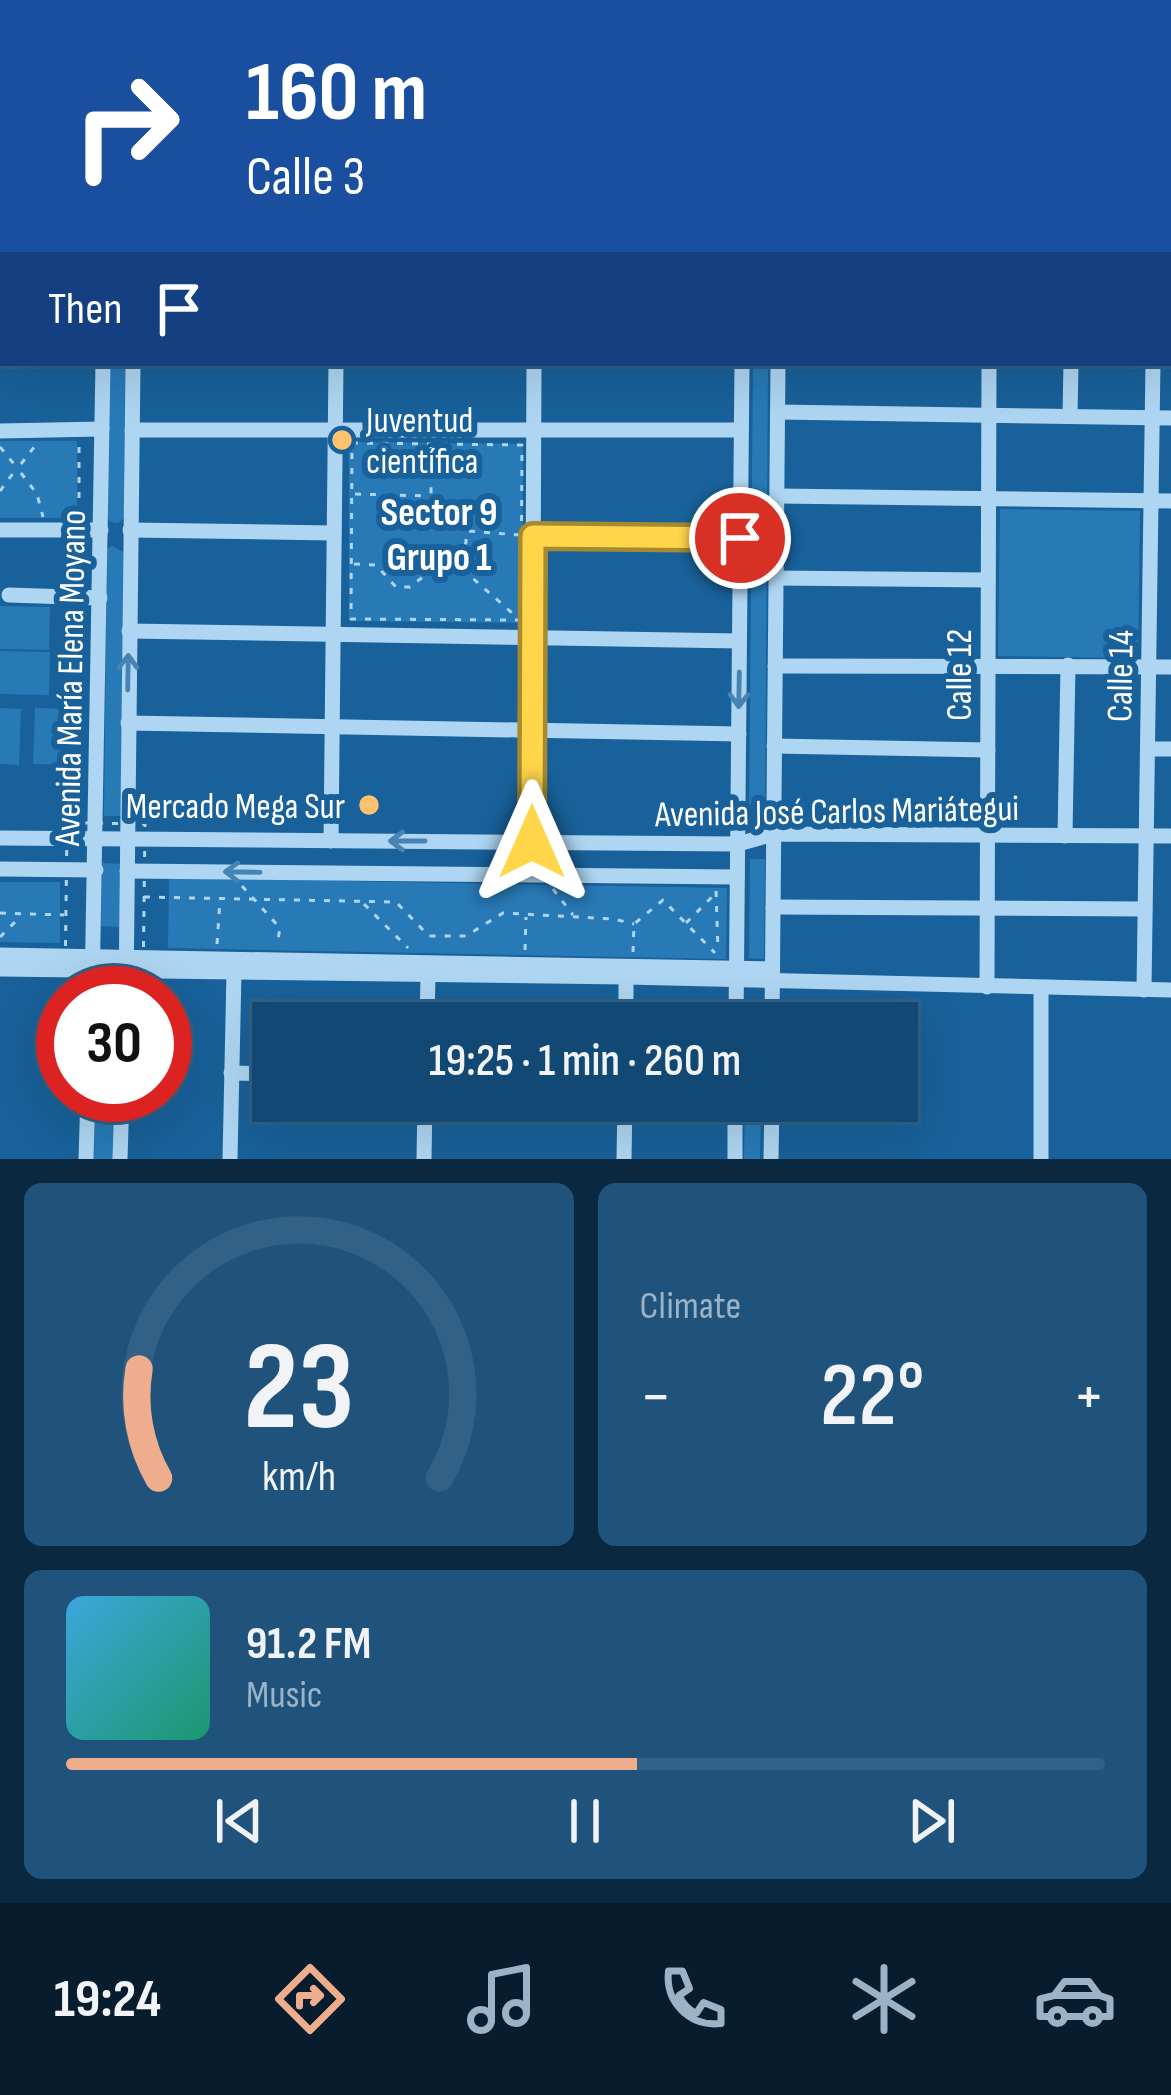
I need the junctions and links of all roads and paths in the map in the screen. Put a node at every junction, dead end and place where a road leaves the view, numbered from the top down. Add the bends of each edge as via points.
1 (103, 366) edge
2 (133, 366) edge
3 (336, 366) edge
4 (533, 366) edge
5 (742, 366) edge
6 (778, 366) edge
7 (989, 366) edge
8 (1071, 366) edge
9 (1154, 366) edge
10 (778, 412) junction
11 (989, 414) junction
12 (1070, 416) junction
13 (1153, 418) junction
14 (1171, 418) edge
15 (102, 429) junction
16 (0, 430) edge
17 (132, 430) junction
18 (335, 430) junction
19 (533, 430) junction
20 (741, 430) junction
21 (431, 437) junction
22 (20, 440) dead end
23 (79, 440) dead end
24 (0, 447) edge
25 (14, 464) dead end
26 (21, 464) dead end
27 (0, 490) edge
28 (352, 494) junction
29 (431, 496) junction
30 (777, 496) junction
31 (988, 499) junction
32 (1151, 501) junction
33 (1171, 501) edge
34 (43, 519) dead end
35 (79, 519) dead end
36 (0, 530) edge
37 (101, 530) junction
38 (130, 530) junction
39 (466, 531) junction
40 (334, 533) junction
41 (527, 536) junction
42 (740, 538) junction
43 (449, 558) junction
44 (351, 564) junction
45 (776, 578) junction
46 (988, 580) junction
47 (1150, 583) junction
48 (1171, 583) edge
49 (9, 595) dead end
50 (100, 598) junction
51 (520, 620) junction
52 (129, 631) junction
53 (333, 634) junction
54 (532, 637) junction
55 (740, 641) junction
56 (988, 664) junction
57 (1067, 665) junction
58 (775, 666) junction
59 (1149, 667) junction
60 (1171, 667) edge
61 (128, 723) junction
62 (332, 728) junction
63 (532, 730) junction
64 (739, 734) junction
65 (774, 746) junction
66 (1148, 749) junction
67 (1171, 749) edge
68 (988, 750) junction
69 (774, 834) junction
70 (988, 836) junction
71 (1065, 836) junction
72 (1147, 836) junction
73 (1171, 836) edge
74 (0, 838) edge
75 (97, 839) junction
76 (127, 839) junction
77 (332, 841) junction
78 (532, 842) junction
79 (738, 844) junction
80 (0, 869) edge
81 (96, 869) junction
82 (127, 871) junction
83 (737, 877) junction
84 (260, 883) dead end
85 (321, 884) dead end
86 (352, 885) dead end
87 (553, 888) dead end
88 (695, 891) dead end
89 (144, 897) dead end
90 (220, 898) junction
91 (254, 899) junction
92 (322, 901) junction
93 (352, 901) junction
94 (362, 902) junction
95 (772, 907) junction
96 (988, 908) junction
97 (1145, 909) junction
98 (0, 913) edge
99 (23, 914) junction
100 (526, 914) junction
101 (66, 915) dead end
102 (574, 916) junction
103 (634, 924) junction
104 (429, 936) junction
105 (0, 937) edge
106 (217, 946) dead end
107 (277, 947) dead end
108 (387, 949) dead end
109 (429, 950) dead end
110 (525, 952) dead end
111 (0, 955) edge
112 (696, 955) dead end
113 (718, 955) junction
114 (93, 963) junction
115 (127, 964) junction
116 (93, 966) edge
117 (628, 966) junction
118 (0, 969) edge
119 (233, 972) junction
120 (428, 975) junction
121 (736, 975) junction
122 (772, 975) junction
123 (987, 987) junction
124 (1042, 988) junction
125 (1144, 989) junction
126 (1171, 990) edge
127 (427, 1002) edge
128 (627, 1002) edge
129 (736, 1002) edge
130 (772, 1002) edge
131 (231, 1072) junction
132 (252, 1073) edge
133 (87, 1122) edge
134 (121, 1122) edge
135 (425, 1122) edge
136 (625, 1122) edge
137 (735, 1122) edge
138 (772, 1122) edge
139 (86, 1159) edge
140 (120, 1159) edge
141 (230, 1159) edge
142 (424, 1159) edge
143 (624, 1159) edge
144 (735, 1159) edge
145 (771, 1159) edge
146 (1041, 1159) edge

1 - 15 street, Avenida María Elena Moyano
2 - 17 street, Avenida María Elena Moyano
3 - 18 street
4 - 19 street
5 - 20 street
6 - 10 street
7 - 11 street, Calle 12
8 - 12 street
9 - 13 street, Calle 14
10 - 11 street
10 - 30 street
11 - 12 street
11 - 31 street, Calle 12
12 - 13 street
13 - 14 street
13 - 32 street, Calle 14
15 - 16 street
15 - 37 street, Avenida María Elena Moyano
17 - 18 street
17 - 38 street, Avenida María Elena Moyano
18 - 21 street
18 - 40 street
19 - 20 street
19 - 21 street
19 - 41 street
20 - 42 street
21 - 28 path via 352,443
21 - 29 path
21 - 41 path via 522,445
22 - 26 path via 40,440
23 - 35 path
24 - 25 path
27 - 34 path via 17,472 37,494
28 - 29 path
28 - 44 path
29 - 39 path via 466,519
30 - 31 street
30 - 45 street
31 - 32 street
31 - 46 street, Calle 12
32 - 33 street
32 - 47 street, Calle 14
36 - 37 street
37 - 50 street, Avenida María Elena Moyano
38 - 40 street
38 - 52 street, Avenida María Elena Moyano
39 - 41 path
39 - 43 path via 466,543
40 - 53 street
41 - 42 street
41 - 51 path
41 - 54 street
42 - 55 street
43 - 44 path via 410,587 396,587 376,565
43 - 51 path
44 - 51 path via 351,619
45 - 46 street
45 - 58 street
46 - 56 street, Calle 12
47 - 48 street
47 - 59 street, Calle 14
49 - 50 street
50 - 75 street, Avenida María Elena Moyano
52 - 53 street
61 -> 52 street, Avenida María Elena Moyano
53 - 54 street
53 - 62 street
54 - 55 street
54 - 63 street
55 -> 64 street
56 - 57 street
56 - 58 street
56 - 68 street, Calle 12
57 - 59 street
57 - 71 street
58 - 65 street
59 - 60 street
59 - 66 street, Calle 14
61 - 62 street
61 - 76 street, Avenida María Elena Moyano
62 - 63 street
62 - 77 street
63 - 64 street
63 - 78 street
64 - 79 street
65 - 68 street
65 - 69 street
66 - 67 street
66 - 72 street, Calle 14
68 - 70 street, Calle 12
69 - 70 street, Avenida José Carlos Mariátegui
69 - 79 street, Avenida José Carlos Mariátegui
69 - 95 street
70 - 71 street, Avenida José Carlos Mariátegui
70 - 96 street, Calle 12
71 - 72 street, Avenida José Carlos Mariátegui
72 - 73 street, Avenida José Carlos Mariátegui
72 - 97 street, Calle 14
74 - 75 street, Avenida José Carlos Mariátegui
75 - 76 street, Avenida José Carlos Mariátegui
75 - 81 street, Avenida María Elena Moyano
76 - 77 street, Avenida José Carlos Mariátegui
76 - 82 street, Avenida María Elena Moyano
78 -> 77 street, Avenida José Carlos Mariátegui
78 - 79 street, Avenida José Carlos Mariátegui
79 - 83 street
80 - 81 street
81 - 114 street, Avenida María Elena Moyano
83 -> 82 street, Avenida José Carlos Mariátegui
82 - 115 street, Avenida María Elena Moyano
83 - 121 street
84 - 91 path via 239,883
85 - 92 path
86 - 93 path
87 - 102 path
88 - 113 path via 718,891
89 - 90 path
90 - 91 path
90 - 106 path
91 - 92 path
91 - 107 path via 280,928
92 - 93 path
93 - 94 path
94 - 104 path via 396,902
94 - 108 path via 410,950
95 - 96 street
95 - 122 street
96 - 97 street
96 - 123 street, Calle 12
97 - 125 street, Calle 14
98 - 99 path
99 - 101 path
99 - 105 path
100 - 102 path
100 - 104 path via 503,913 466,936
100 - 110 path
102 - 103 path
103 - 113 path via 663,900
103 - 117 path
104 - 109 path
111 - 114 street
112 - 113 path
114 - 115 street
114 - 116 street, Avenida María Elena Moyano
114 - 118 street
115 - 117 street
115 - 119 street
117 - 120 street
117 - 121 street
117 - 128 street
119 - 120 street
119 - 131 street
120 - 127 street
121 - 122 street
121 - 129 street
122 - 123 street
122 - 130 street
123 - 124 street
124 - 125 street
124 - 146 street
125 - 126 street
131 - 132 street
131 - 141 street
133 - 139 street
134 - 140 street
135 - 142 street
136 - 143 street
137 - 144 street
138 - 145 street

